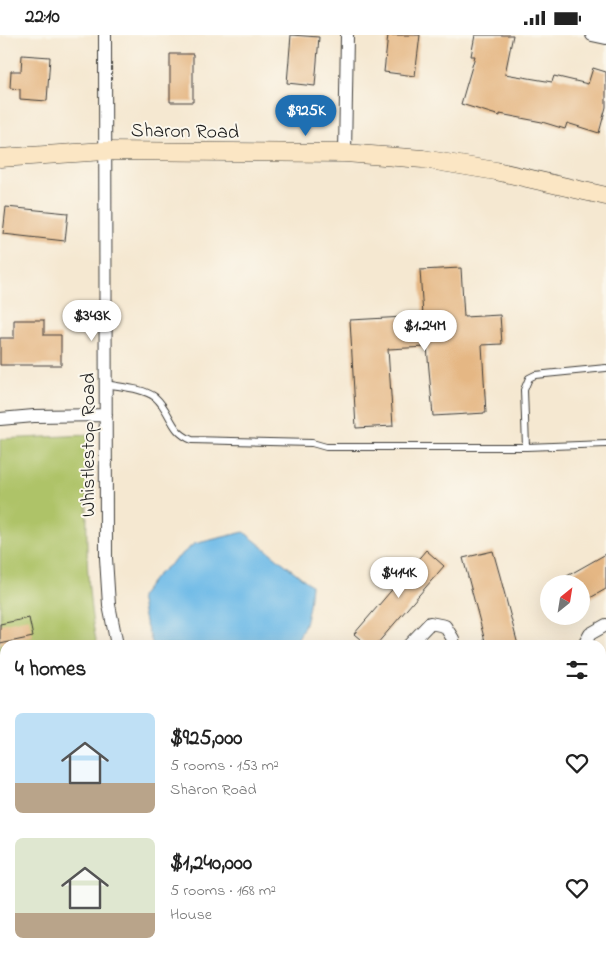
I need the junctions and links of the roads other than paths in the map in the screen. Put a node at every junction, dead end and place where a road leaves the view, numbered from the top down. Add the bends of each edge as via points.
1 (105, 35) edge
2 (347, 35) edge
3 (592, 35) edge
4 (606, 38) edge
5 (105, 151) junction
6 (345, 153) junction
7 (0, 158) edge
8 (606, 196) edge
9 (606, 368) edge
10 (106, 384) junction
11 (106, 415) junction
12 (0, 419) edge
13 (606, 444) edge
14 (526, 447) junction
15 (606, 625) edge
16 (116, 640) edge
17 (414, 640) edge
18 (453, 640) edge
19 (587, 640) edge

1 - 5 street, Whistlestop Road
2 - 6 street
3 - 4 street
5 - 6 main road, Sharon Road
5 - 7 main road, Sharon Road
5 - 10 street, Whistlestop Road
6 - 8 main road, Sharon Road via 423,159 478,168
9 - 14 lane via 529,378 524,390
10 - 11 street, Whistlestop Road
10 - 14 lane via 153,396 181,436 192,440 312,443 326,447
11 - 12 street
11 - 16 street, Whistlestop Road via 106,567
13 - 14 lane
15 - 19 street via 590,634
17 - 18 street via 430,623 445,626

